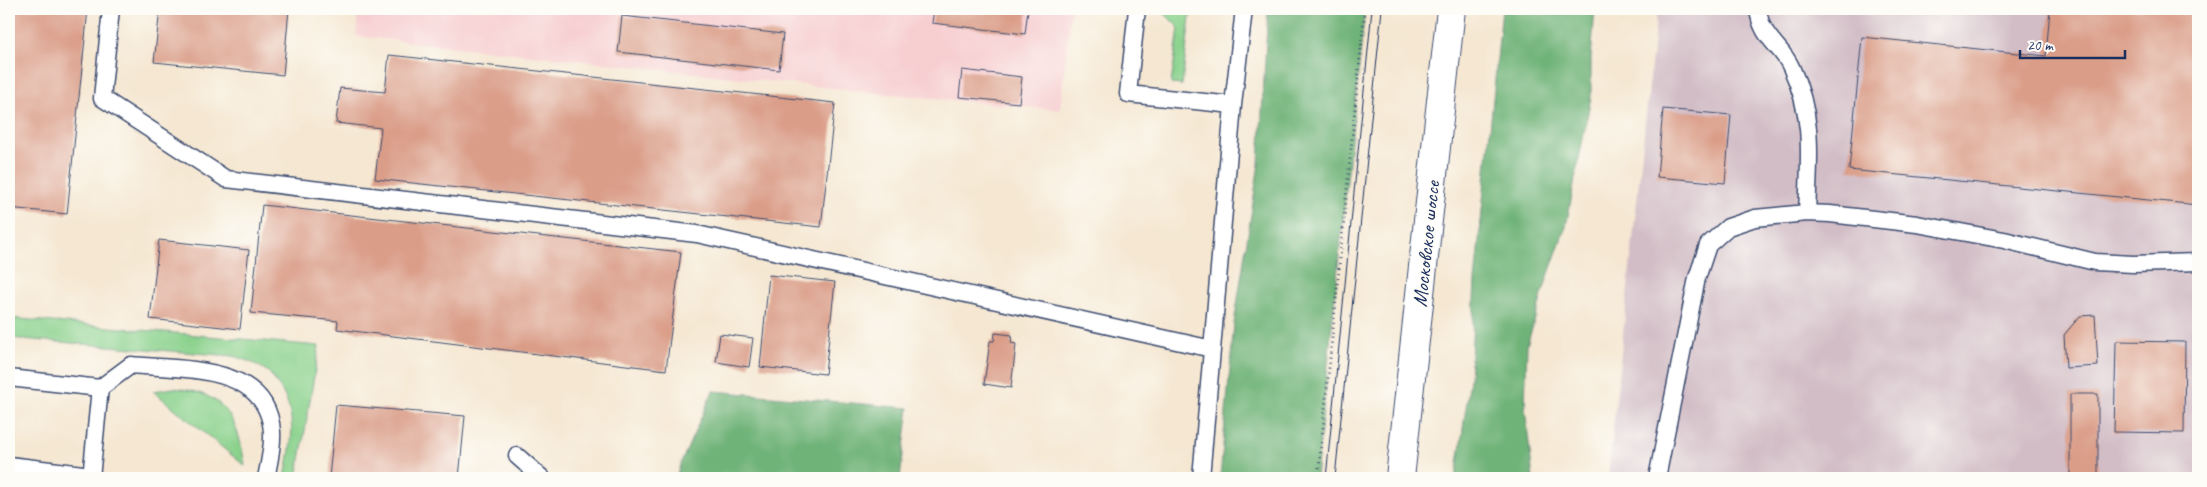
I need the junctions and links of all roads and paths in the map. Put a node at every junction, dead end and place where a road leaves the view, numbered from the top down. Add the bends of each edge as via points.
1 (111, 9) edge
2 (1137, 9) edge
3 (1244, 9) edge
4 (1364, 9) edge
5 (1451, 9) edge
6 (1758, 9) edge
7 (1233, 105) junction
8 (1807, 213) junction
9 (2198, 262) edge
10 (1212, 349) junction
11 (9, 378) edge
12 (100, 388) junction
13 (517, 456) dead end
14 (9, 465) edge
15 (91, 477) edge
16 (266, 478) edge
17 (542, 478) edge
18 (1201, 478) edge
19 (1318, 478) edge
20 (1400, 478) edge
21 (1657, 478) edge

1 - 10 lane via 102,98 226,179 697,234
2 - 7 lane via 1128,94
3 - 7 lane
4 - 19 path
5 - 20 main road, Московское шоссе
6 - 8 lane via 1768,38 1790,65 1805,102 1810,138
7 - 10 lane
8 - 9 lane via 1917,224 2004,240 2095,262
8 - 21 lane via 1755,218 1728,227 1708,245 1697,278
10 - 18 lane
11 - 12 lane
12 - 15 lane
12 - 16 lane via 130,365 234,378 256,395 269,416 272,447
13 - 17 lane
14 - 15 lane

